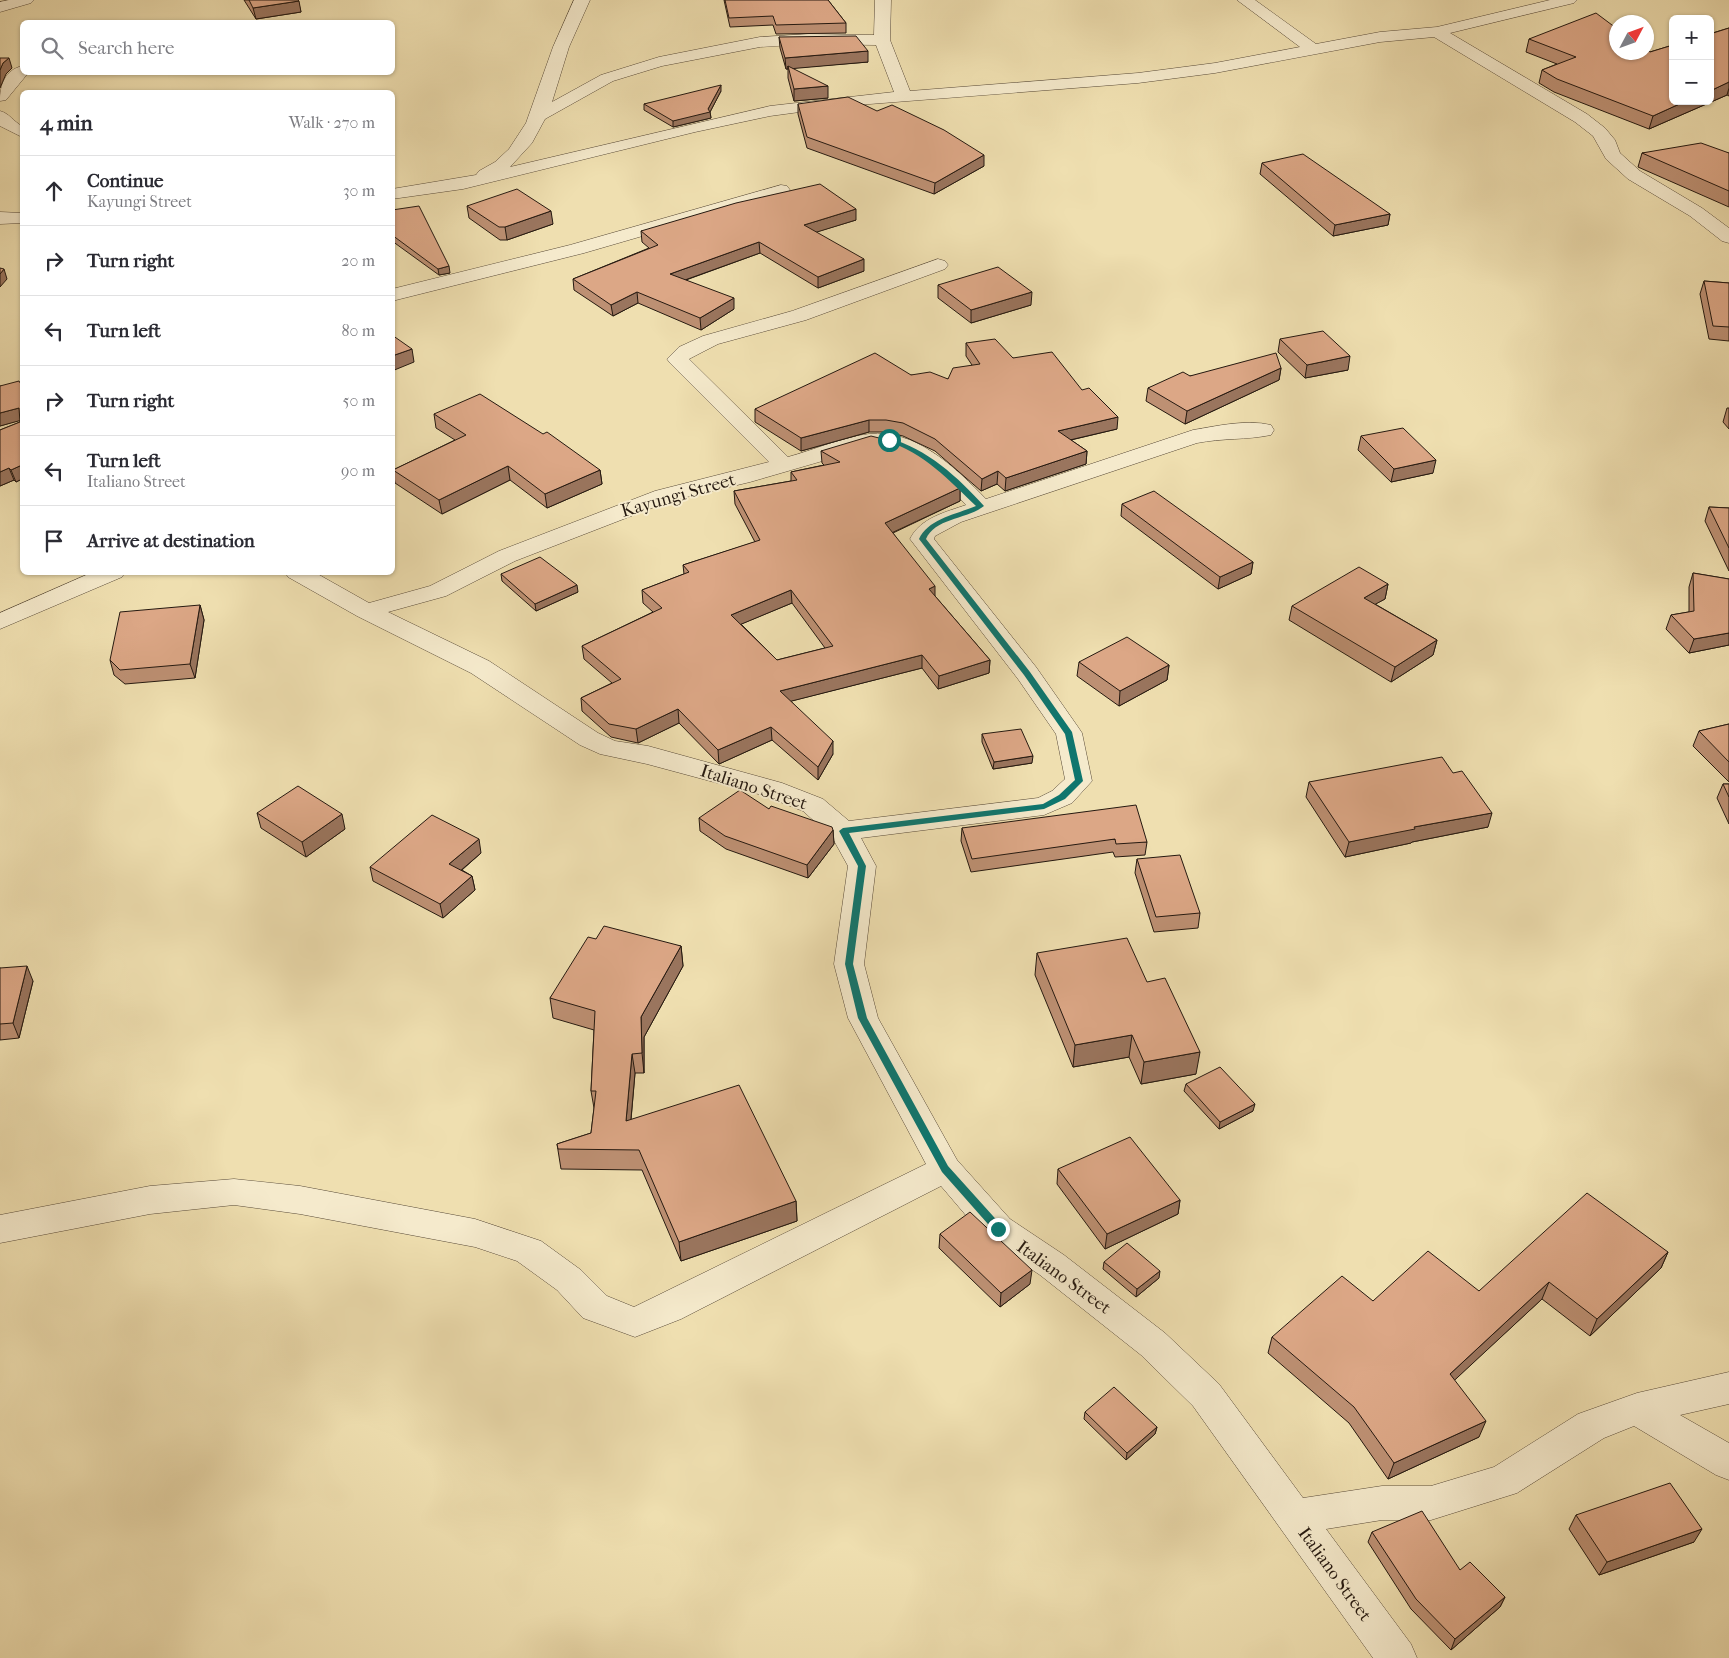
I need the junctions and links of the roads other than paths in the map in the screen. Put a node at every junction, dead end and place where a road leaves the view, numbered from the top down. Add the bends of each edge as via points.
1 (26, 0) edge
2 (582, 0) edge
3 (883, 0) edge
4 (1245, 0) edge
5 (1569, 0) edge
6 (0, 7) edge
7 (1437, 32) junction
8 (882, 40) junction
9 (1312, 49) junction
10 (20, 72) edge
11 (0, 96) edge
12 (904, 96) junction
13 (0, 116) edge
14 (540, 116) junction
15 (20, 131) edge
16 (463, 184) junction
17 (781, 190) dead end
18 (395, 194) edge
19 (0, 218) edge
20 (20, 218) edge
21 (1729, 237) edge
22 (938, 265) dead end
23 (395, 294) edge
24 (1263, 430) dead end
25 (784, 465) junction
26 (981, 506) junction
27 (107, 575) edge
28 (301, 575) edge
29 (366, 611) junction
30 (0, 622) edge
31 (843, 831) junction
32 (945, 1169) junction
33 (0, 1229) edge
34 (1729, 1388) edge
35 (1637, 1409) junction
36 (1729, 1463) edge
37 (1294, 1518) junction
38 (1397, 1658) edge

1 - 6 street
2 - 14 street via 560,52
3 - 8 street
4 - 9 street
5 - 7 street
7 - 9 street via 1380,37
7 - 21 street via 1581,118 1599,132 1612,155 1634,175 1696,212
8 - 12 street
8 - 14 street via 760,42 659,62 607,78
9 - 12 street via 1215,68 1138,78
10 - 11 street
12 - 16 street via 770,111
13 - 15 street via 9,126
14 - 16 street via 512,156 493,171
16 - 18 street
17 - 23 street via 577,249
19 - 20 street
22 - 25 street via 780,322 701,344 685,350 677,359
24 - 26 street via 1193,437
25 - 26 street, Kayungi Street via 870,440 889,440 931,460
25 - 29 street, Kayungi Street via 663,496 507,556 438,590
26 - 31 street via 936,525 925,532 922,539 1027,673 1069,734 1079,781 1062,797 1044,806
27 - 30 street
28 - 29 street, Italiano Street
29 - 31 street, Italiano Street via 480,667 589,739 609,748 648,755 772,789 813,805
31 - 32 street, Italiano Street via 862,866 849,964 863,1018
32 - 33 street via 669,1308 634,1322 595,1307 569,1280 529,1251 475,1233 300,1200 234,1192 150,1200
32 - 37 street, Italiano Street via 998,1229 1153,1344 1206,1395
34 - 35 street
35 - 36 street
35 - 37 street via 1592,1426 1504,1481 1431,1503 1382,1503
37 - 38 street, Italiano Street

